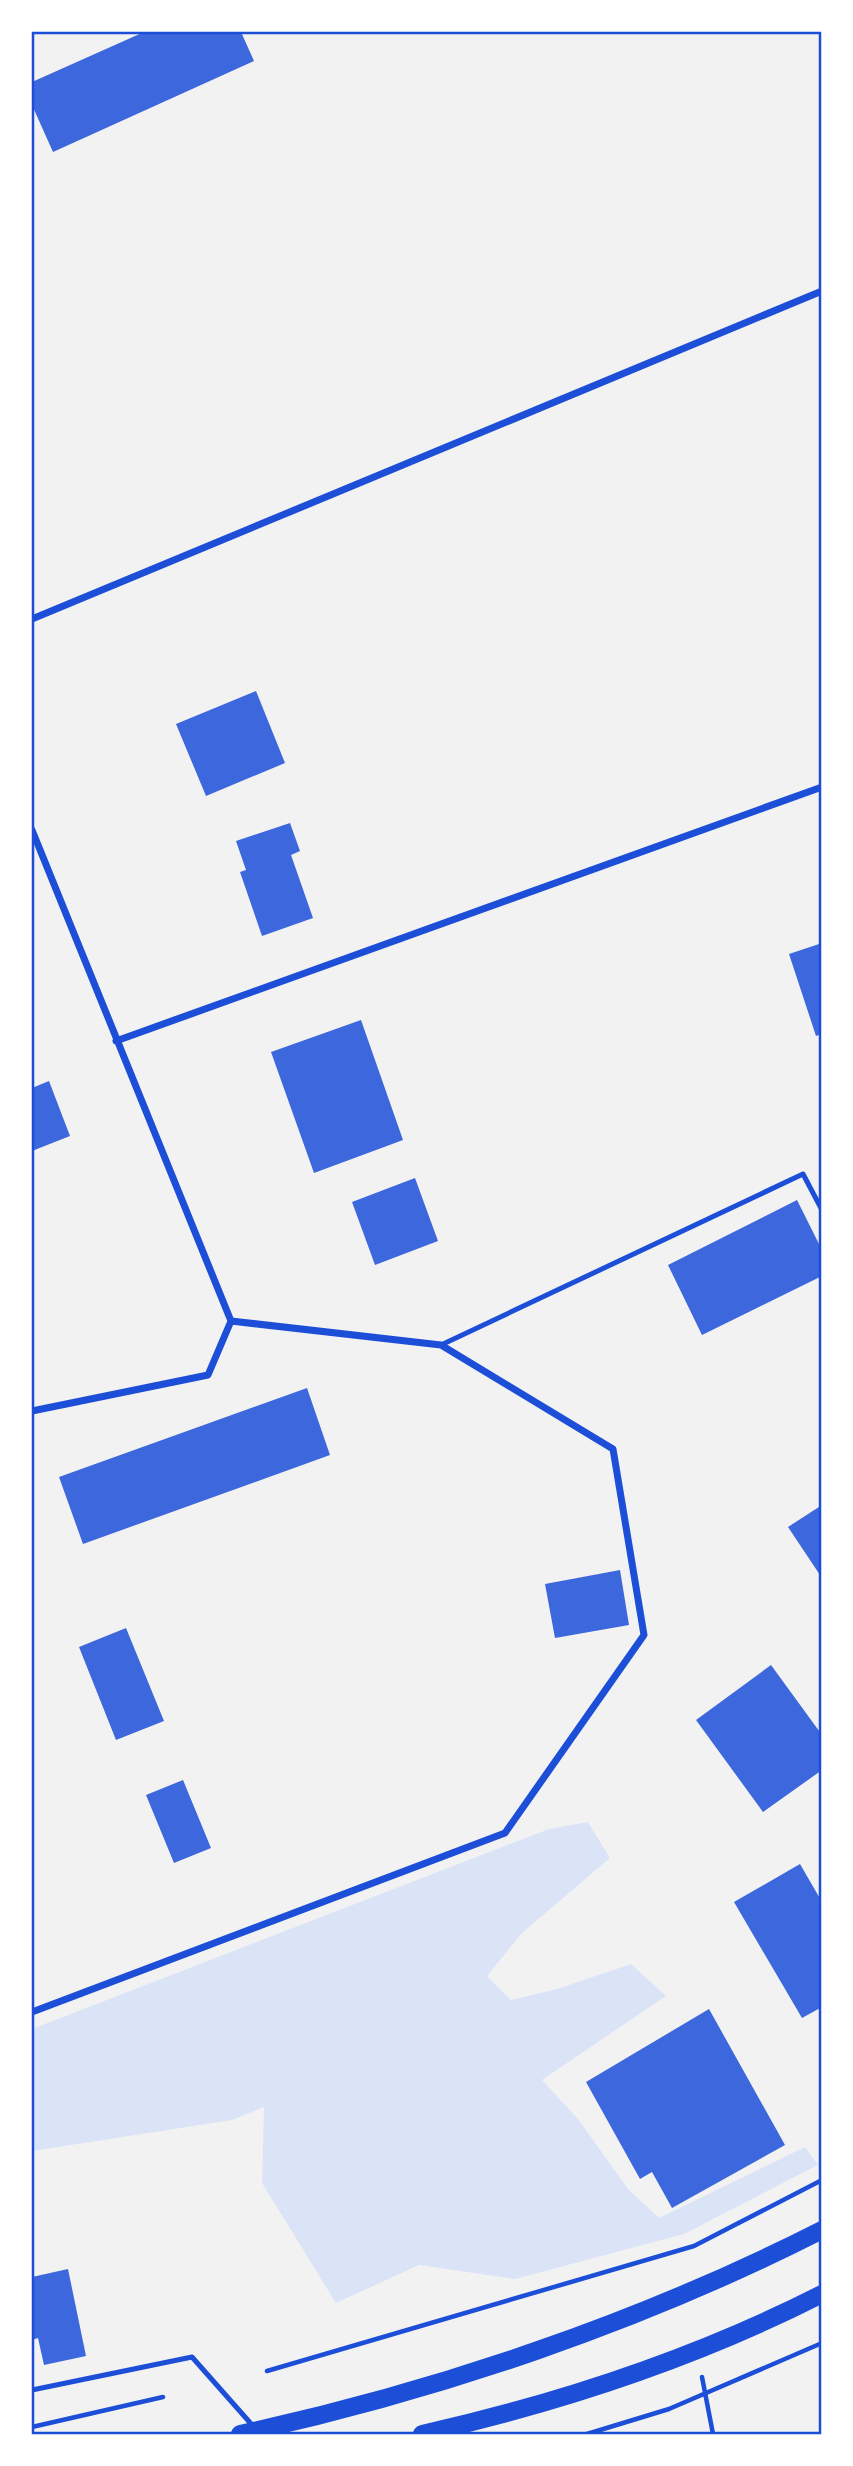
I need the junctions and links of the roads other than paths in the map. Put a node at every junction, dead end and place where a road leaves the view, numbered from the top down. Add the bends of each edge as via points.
1 (821, 291) edge
2 (32, 618) edge
3 (821, 787) edge
4 (32, 830) edge
5 (116, 1041) junction
6 (821, 1210) edge
7 (231, 1321) junction
8 (441, 1345) junction
9 (32, 1412) edge
10 (32, 2012) edge
11 (821, 2230) edge
12 (821, 2294) edge
13 (32, 2390) edge
14 (249, 2433) edge
15 (422, 2434) edge

1 - 2 street
3 - 5 street
4 - 5 street
5 - 7 street
6 - 8 lane via 803,1174
7 - 8 street
7 - 9 street via 208,1374
8 - 10 street via 613,1449 644,1634 505,1833
11 - 14 main road via 755,2264 498,2366
12 - 15 main road via 698,2350 517,2413
13 - 14 lane via 192,2357

